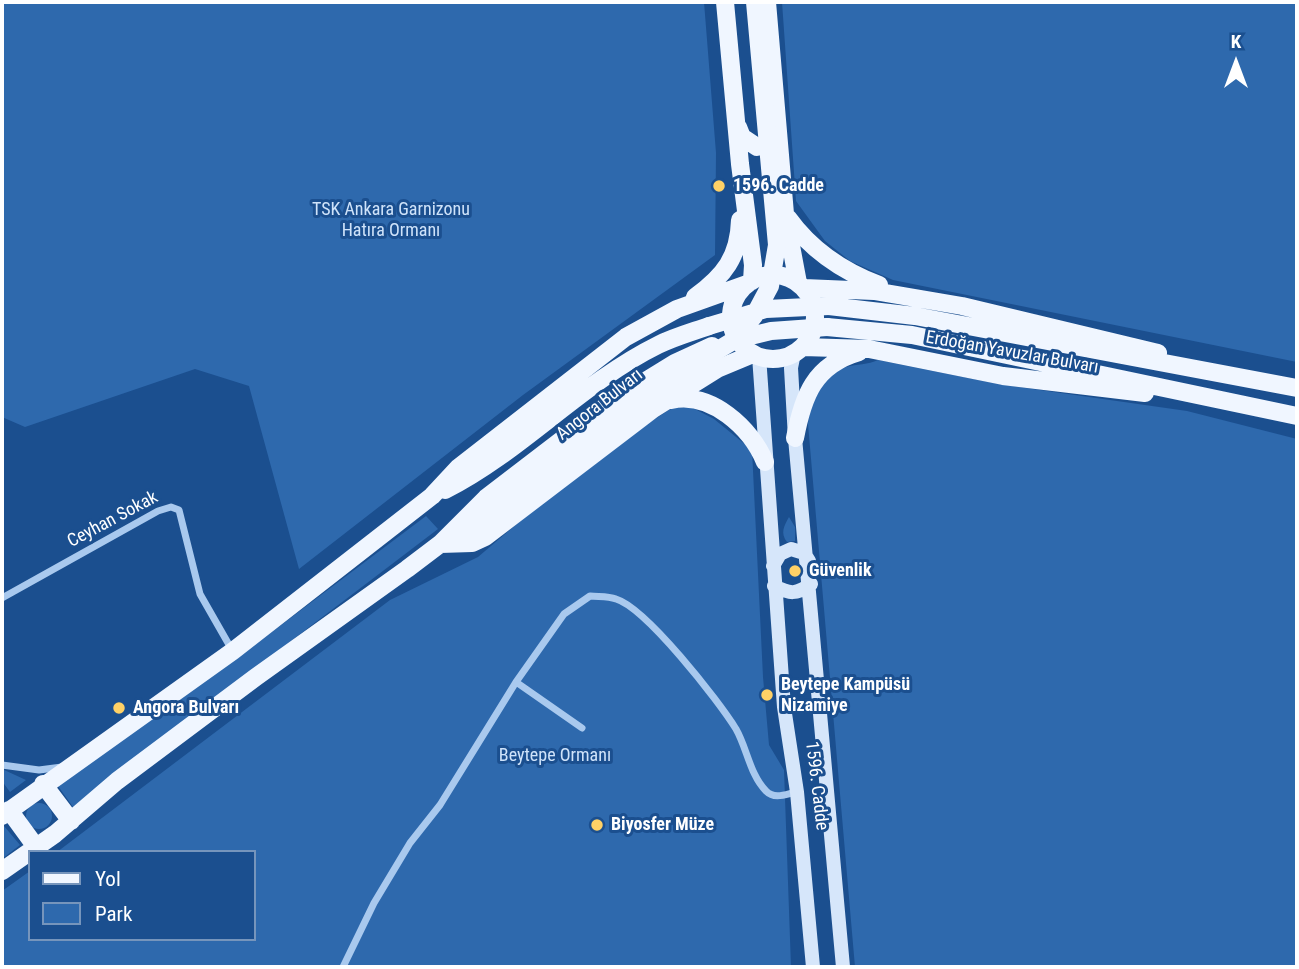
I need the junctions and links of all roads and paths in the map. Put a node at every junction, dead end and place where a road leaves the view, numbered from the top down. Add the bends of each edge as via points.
1 (725, 2) edge
2 (755, 2) edge
3 (767, 2) edge
4 (779, 120) junction
5 (736, 123) junction
6 (740, 164) junction
7 (785, 214) junction
8 (750, 283) junction
9 (801, 286) junction
10 (905, 296) junction
11 (685, 307) junction
12 (709, 326) joint
13 (714, 346) joint
14 (869, 349) junction
15 (798, 350) junction
16 (756, 355) junction
17 (717, 369) junction
18 (1211, 372) junction
19 (1297, 388) edge
20 (1215, 399) junction
21 (667, 400) junction
22 (1297, 416) edge
23 (795, 438) junction
24 (765, 462) junction
25 (432, 496) junction
26 (440, 544) junction
27 (809, 561) junction
28 (773, 566) junction
29 (811, 584) junction
30 (774, 586) junction
31 (2, 598) edge
32 (233, 651) junction
33 (516, 682) junction
34 (582, 728) dead end
35 (2, 765) edge
36 (38, 777) junction
37 (797, 792) junction
38 (4, 808) edge
39 (71, 821) junction
40 (36, 848) junction
41 (33, 850) edge
42 (28, 853) edge
43 (2, 871) edge
44 (343, 967) edge
45 (813, 967) edge
46 (843, 967) edge

1 - 5 main road
2 - 26 main road, Angora Bulvarı, bridge via 778,246 770,286 754,316 733,341 660,385 473,530
3 - 4 main road, 1596. Cadde
4 - 5 main road via 767,144 757,147 742,137
4 - 7 main road, 1596. Cadde
5 - 6 main road
6 - 8 main road via 753,265
6 - 11 main road via 736,253 713,284
7 - 9 main road, 1596. Cadde
7 - 10 main road via 832,262
8 - 9 main road via 776,275
8 - 11 main road, Angora Bulvarı
8 - 16 main road via 734,303 732,326 743,346
9 - 10 main road, Erdoğan Yavuzlar Bulvarı
9 - 15 main road, 1596. Cadde via 815,316 814,327
10 - 18 main road, Erdoğan Yavuzlar Bulvarı via 1087,334
11 - 17 main road via 716,316 726,352
11 - 25 main road, Angora Bulvarı via 626,337 582,369 459,467
12 - 18 main road, Erdoğan Yavuzlar Bulvarı, bridge via 766,309 829,306 915,316
12 - 25 main road, Angora Bulvarı via 658,345 625,365 508,452
13 - 20 main road, Erdoğan Yavuzlar Bulvarı, bridge via 771,331 827,327 912,335
13 - 26 main road, Angora Bulvarı via 675,363 610,403 486,498
14 - 15 main road, Erdoğan Yavuzlar Bulvarı
14 - 20 main road, Erdoğan Yavuzlar Bulvarı via 1049,383
14 - 23 main road via 830,364 814,380 804,399
15 - 16 main road via 777,359
15 - 23 main road, 1596. Cadde via 791,368
16 - 17 main road, Angora Bulvarı
16 - 24 main road, 1596. Cadde
17 - 21 main road, Angora Bulvarı
18 - 19 main road, Erdoğan Yavuzlar Bulvarı
20 - 22 main road, Erdoğan Yavuzlar Bulvarı
21 - 24 main road via 694,399 718,410 748,431
21 - 26 main road, Angora Bulvarı via 485,537 472,543
23 - 27 main road, 1596. Cadde
24 - 28 main road, 1596. Cadde
25 - 32 main road, Angora Bulvarı
26 - 39 main road, Angora Bulvarı via 117,781
27 - 28 main road via 804,553 791,549 780,554
27 - 29 main road, 1596. Cadde
28 - 30 main road, 1596. Cadde
29 - 30 main road via 790,594
29 - 46 main road, 1596. Cadde
30 - 37 main road, 1596. Cadde via 784,708
31 - 32 street, Ceyhan Sokak via 170,507 179,510 200,594
32 - 36 main road, Angora Bulvarı via 70,766
33 - 34 street
33 - 37 street via 564,614 590,596 617,599 643,616 722,708 768,793
33 - 44 street via 374,902
35 - 36 street
36 - 38 main road, Angora Bulvarı
36 - 39 main road
37 - 45 main road, 1596. Cadde
38 - 40 main road, Angora Bulvarı
39 - 40 main road, Angora Bulvarı
40 - 41 main road, Angora Bulvarı
42 - 43 main road, Angora Bulvarı

